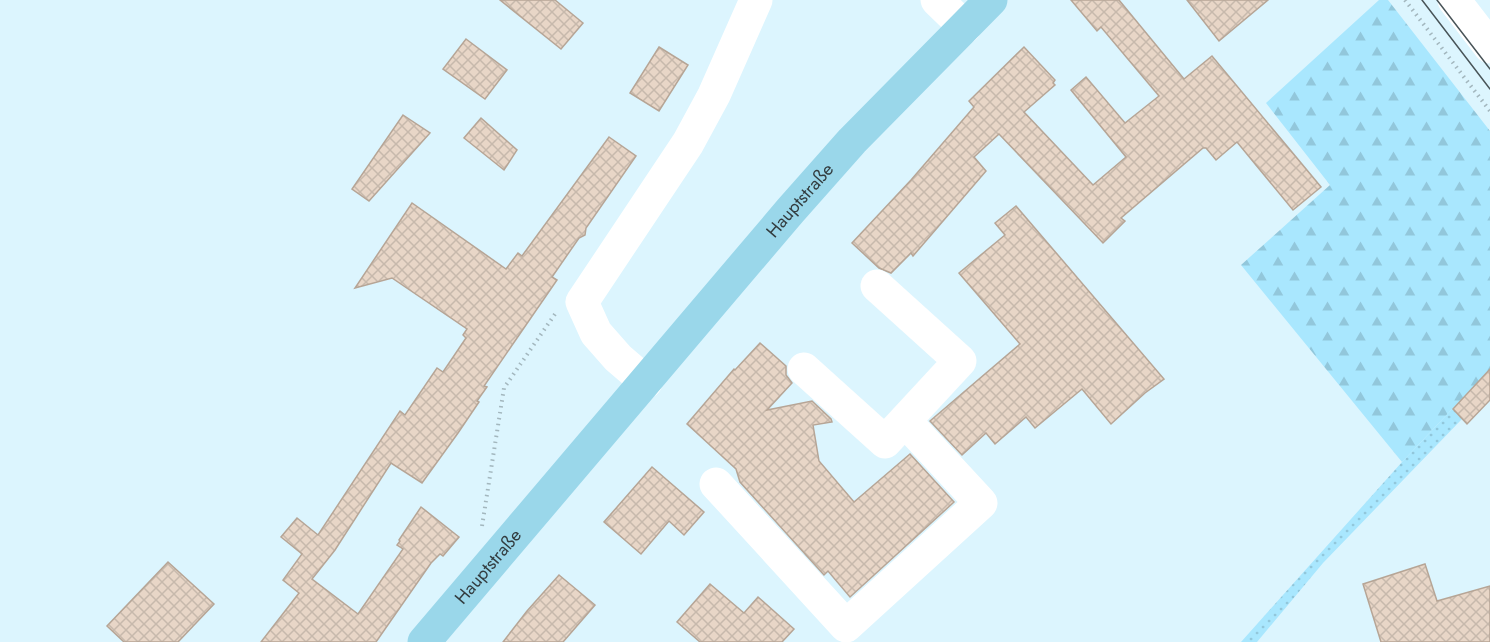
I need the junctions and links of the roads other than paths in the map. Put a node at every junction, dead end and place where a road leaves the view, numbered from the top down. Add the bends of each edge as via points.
1 (756, 0) edge
2 (937, 0) edge
3 (991, 0) edge
4 (1454, 0) edge
5 (965, 27) junction
6 (1490, 47) edge
7 (877, 286) dead end
8 (804, 369) dead end
9 (646, 382) junction
10 (905, 421) junction
11 (716, 484) dead end
12 (424, 642) edge

1 - 9 street via 688,143 582,302 596,333
2 - 5 street
3 - 5 main road, Hauptstraße
4 - 6 street
5 - 9 main road, Hauptstraße via 852,141
7 - 10 street via 960,361
8 - 10 street via 885,442
9 - 12 main road, Hauptstraße
10 - 11 street via 981,502 846,626

